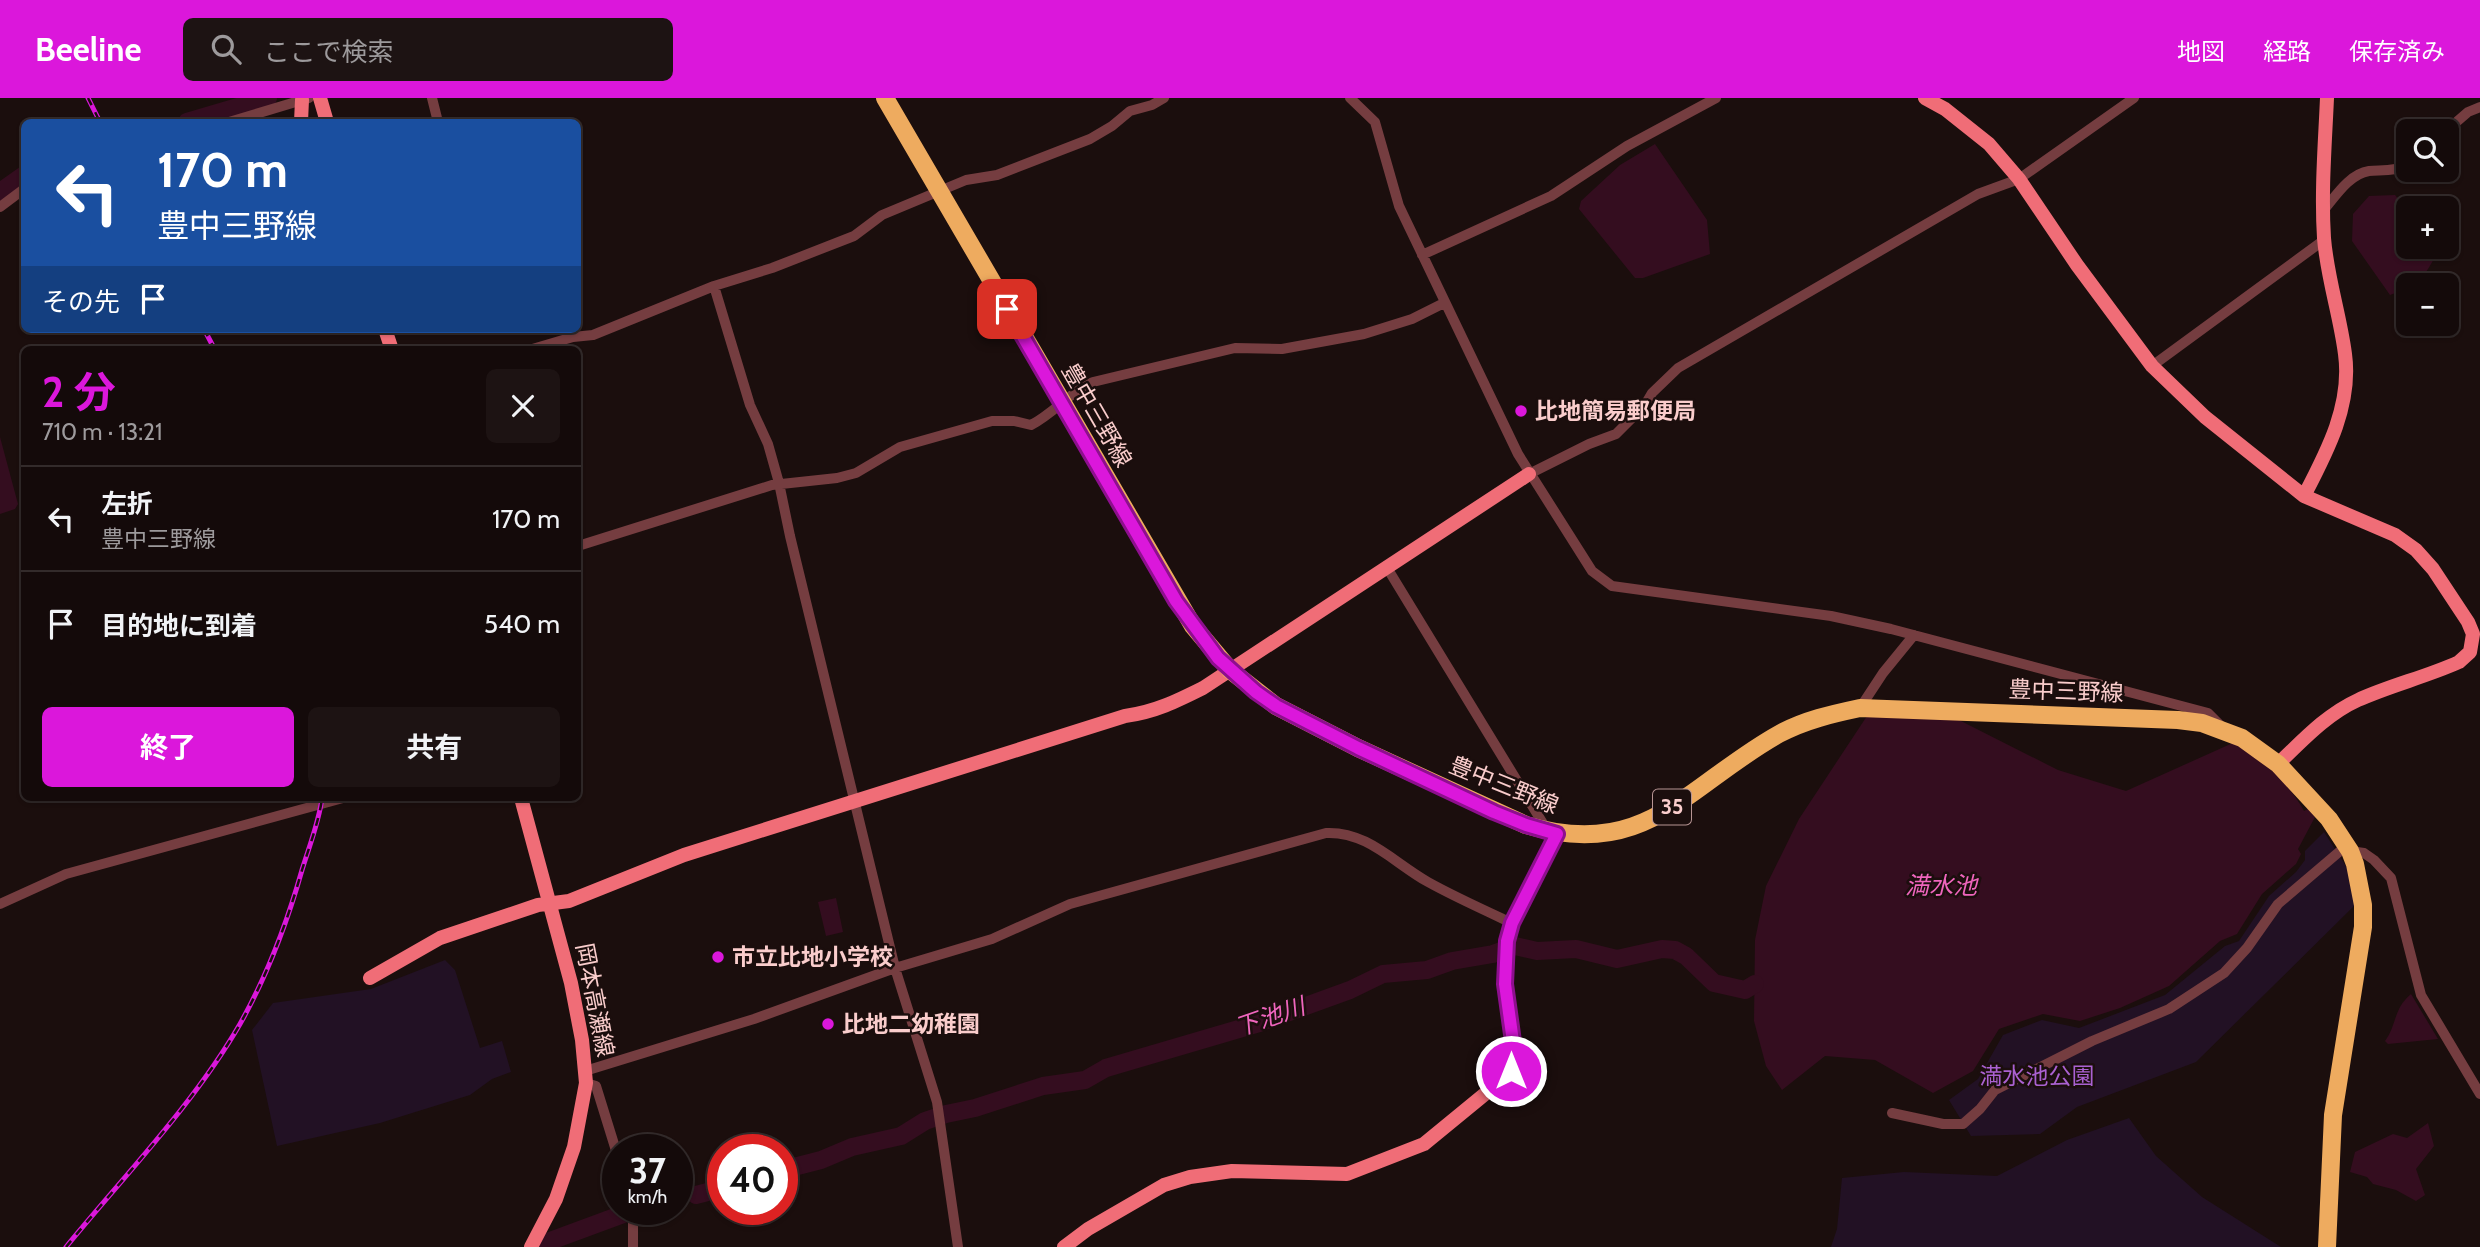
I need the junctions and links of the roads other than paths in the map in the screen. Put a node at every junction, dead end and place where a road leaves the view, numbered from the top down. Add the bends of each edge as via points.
1 (320, 98) edge
2 (432, 98) edge
3 (885, 98) edge
4 (1164, 98) edge
5 (1350, 98) edge
6 (1716, 98) edge
7 (1925, 98) edge
8 (2134, 98) edge
9 (2327, 98) edge
10 (305, 99) edge
11 (2480, 107) edge
12 (239, 119) edge
13 (302, 119) edge
14 (326, 119) edge
15 (437, 119) edge
16 (2459, 120) edge
17 (2396, 170) edge
18 (2019, 179) junction
19 (21, 191) edge
20 (939, 191) junction
21 (0, 207) edge
22 (2323, 211) junction
23 (2324, 240) junction
24 (1422, 255) junction
25 (714, 286) junction
26 (1444, 303) junction
27 (542, 346) edge
28 (2152, 366) junction
29 (1062, 404) junction
30 (1529, 474) junction
31 (779, 483) junction
32 (2304, 496) junction
33 (581, 545) edge
34 (1386, 566) junction
35 (1914, 635) junction
36 (2475, 651) edge
37 (1230, 670) junction
38 (1860, 708) junction
39 (2225, 730) junction
40 (2278, 764) junction
41 (332, 801) edge
42 (522, 801) edge
43 (856, 802) junction
44 (1553, 833) junction
45 (2348, 848) junction
46 (0, 904) edge
47 (551, 904) junction
48 (1512, 923) junction
49 (895, 968) junction
50 (370, 978) dead end
51 (586, 1077) junction
52 (2480, 1094) edge
53 (1892, 1113) dead end
54 (611, 1134) edge
55 (634, 1225) edge
56 (532, 1245) edge
57 (633, 1247) edge
58 (958, 1247) edge
59 (1064, 1247) edge
60 (2327, 1247) edge

1 - 14 street
2 - 15 street
3 - 20 main road, 豊中三野線 / 35
4 - 20 street via 1130,111 1090,139
5 - 24 street via 1375,122 1399,206
6 - 24 street via 1627,146 1551,197
7 - 18 street via 1989,145
8 - 18 street
9 - 22 street
10 - 12 street
10 - 13 street
11 - 16 street
17 - 22 street via 2356,175
18 - 28 street
18 - 30 street via 1978,194 1703,352 1678,368 1616,434
19 - 21 street
20 - 25 street via 882,215 854,236
20 - 29 main road, 豊中三野線 / 35
22 - 23 street
23 - 28 street
23 - 32 street via 2345,355 2345,387 2339,418
24 - 26 street
25 - 27 street via 593,335
25 - 31 street
26 - 29 street via 1412,320 1364,334 1282,349 1235,348 1093,382
26 - 30 street
28 - 32 street via 2205,417
29 - 31 street via 1031,425 992,421 900,447 856,473
29 - 37 main road, 豊中三野線 / 35 via 1176,601
30 - 34 street
30 - 35 street via 1592,571 1612,586 1831,616
31 - 33 street
31 - 43 street
32 - 36 street via 2395,535 2416,550 2468,622
34 - 37 street
34 - 44 street
35 - 38 street
35 - 39 street via 2208,713
36 - 40 street via 2459,662 2357,701 2331,716
37 - 43 street via 1167,707 1125,716
37 - 44 main road, 豊中三野線 / 35 via 1300,719 1494,812
38 - 39 main road, 豊中三野線 / 35 via 2178,720
38 - 44 main road, 豊中三野線 / 35 via 1781,733 1636,827 1598,835
39 - 40 main road, 豊中三野線 / 35
40 - 45 main road, 豊中三野線 / 35 via 2329,819
41 - 46 street via 66,874
42 - 47 street, 岡本高瀬線
43 - 47 street via 684,855
43 - 49 street
44 - 48 street
45 - 52 street via 2364,853 2391,878 2421,995
45 - 53 street via 2278,904 2224,973 2169,1009 1995,1090 1963,1124
45 - 60 main road, 豊中三野線 / 35 via 2361,886 2363,927 2333,1115
47 - 50 street via 440,939
47 - 51 street, 岡本高瀬線 via 571,983
48 - 49 street via 1427,881 1354,835 1326,833 1070,904 992,939
48 - 59 street via 1505,973 1515,1056 1511,1071 1424,1144 1347,1174 1233,1171 1189,1177 1164,1185
49 - 51 street
49 - 58 street via 937,1102
51 - 54 street via 596,1086
51 - 56 street, 岡本高瀬線 via 574,1147
55 - 57 street

